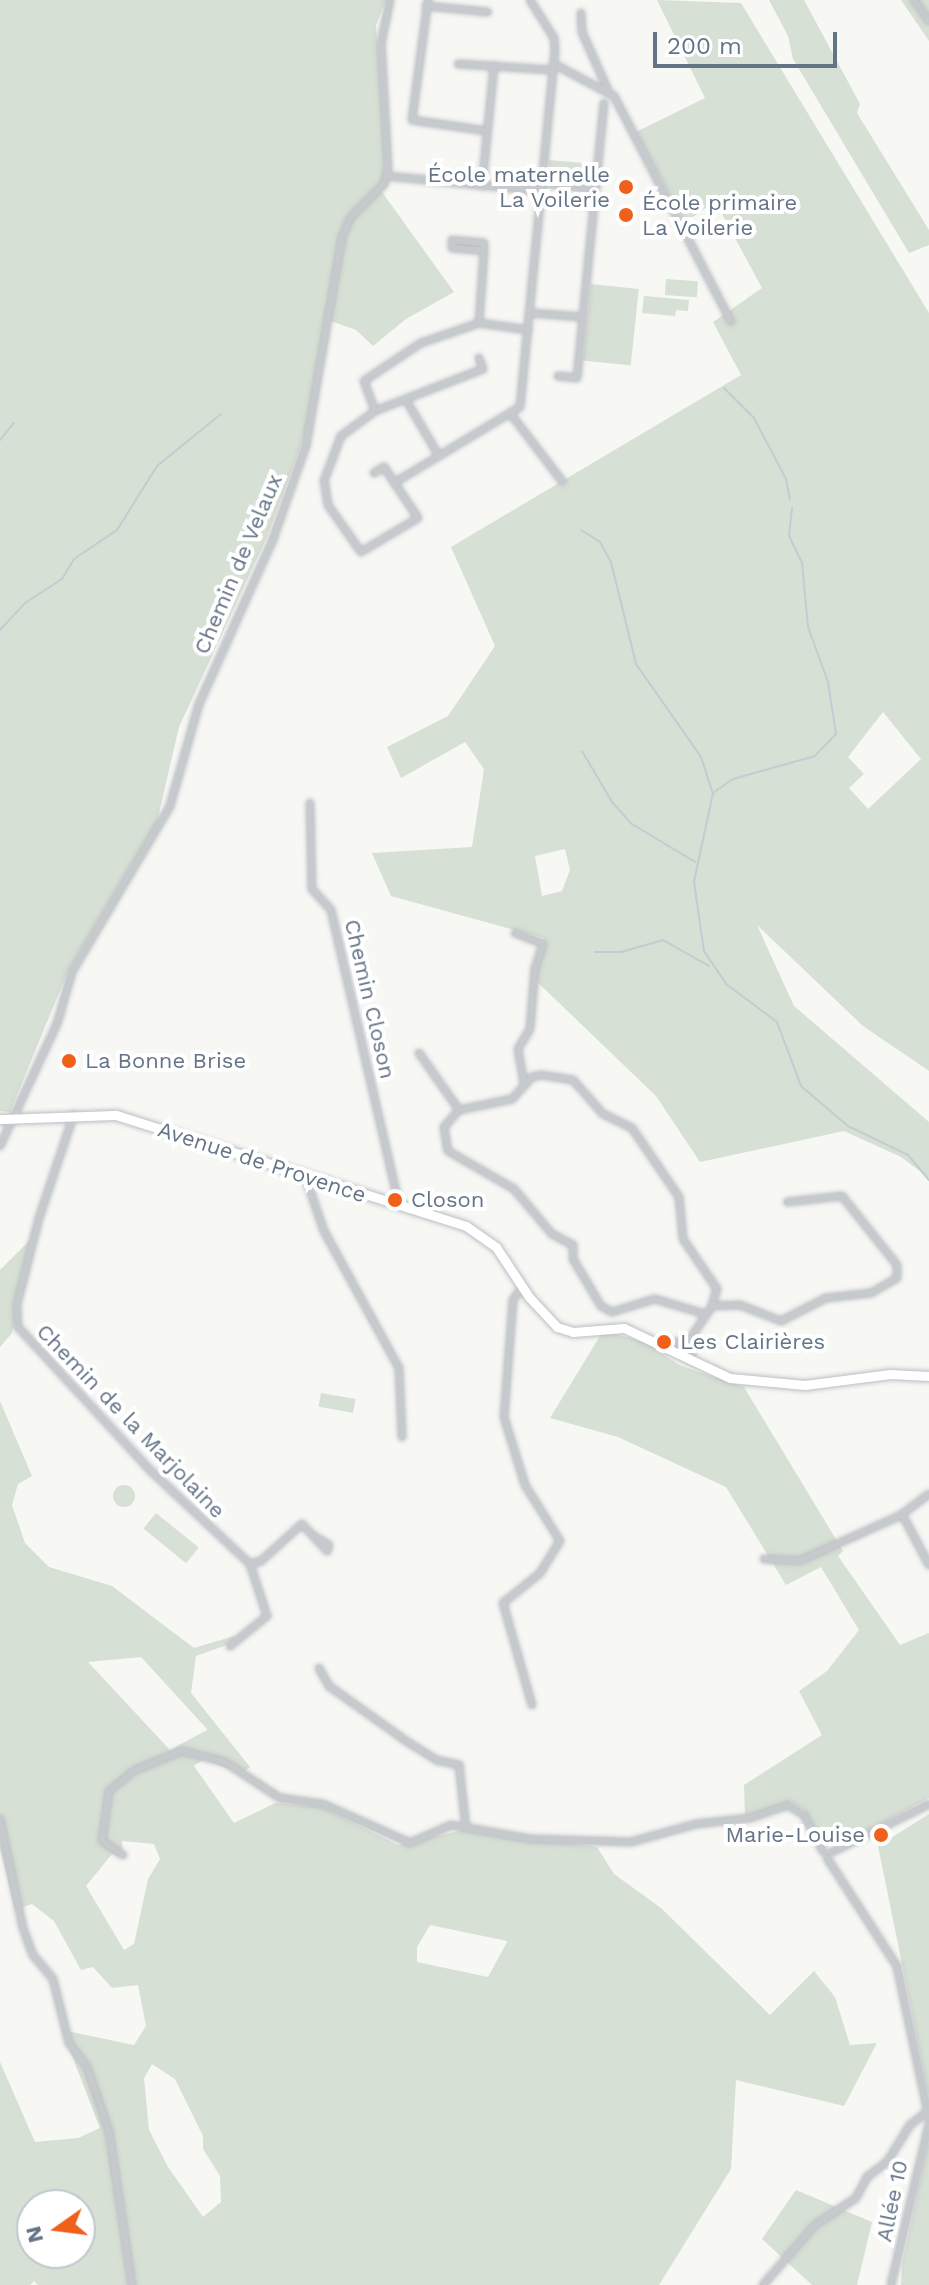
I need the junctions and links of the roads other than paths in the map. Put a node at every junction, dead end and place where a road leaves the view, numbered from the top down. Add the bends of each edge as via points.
1 (390, 0) edge
2 (530, 0) edge
3 (914, 0) edge
4 (427, 3) edge
5 (488, 12) dead end
6 (581, 13) dead end
7 (929, 21) edge
8 (458, 64) dead end
9 (494, 66) junction
10 (554, 67) junction
11 (608, 90) junction
12 (604, 103) dead end
13 (487, 131) junction
14 (386, 176) junction
15 (482, 186) junction
16 (542, 187) junction
17 (593, 189) junction
18 (541, 200) junction
19 (592, 205) junction
20 (484, 251) junction
21 (530, 313) junction
22 (583, 317) junction
23 (731, 322) dead end
24 (479, 323) junction
25 (529, 330) junction
26 (479, 358) dead end
27 (558, 376) dead end
28 (406, 400) junction
29 (375, 411) junction
30 (510, 413) junction
31 (439, 456) junction
32 (374, 473) dead end
33 (562, 481) dead end
34 (394, 483) junction
35 (310, 803) dead end
36 (515, 933) dead end
37 (419, 1053) dead end
38 (524, 1084) junction
39 (459, 1110) junction
40 (74, 1114) junction
41 (7, 1119) edge
42 (0, 1146) edge
43 (304, 1173) junction
44 (787, 1202) dead end
45 (400, 1208) junction
46 (523, 1286) junction
47 (712, 1306) junction
48 (705, 1314) junction
49 (690, 1340) junction
50 (656, 1343) junction
51 (679, 1357) junction
52 (696, 1365) junction
53 (929, 1376) edge
54 (402, 1437) dead end
55 (929, 1494) edge
56 (902, 1515) junction
57 (314, 1536) dead end
58 (764, 1559) dead end
59 (250, 1564) junction
60 (929, 1565) edge
61 (230, 1646) dead end
62 (319, 1668) dead end
63 (532, 1705) dead end
64 (929, 1804) edge
65 (0, 1819) edge
66 (466, 1828) junction
67 (827, 1854) junction
68 (123, 1855) dead end
69 (928, 2111) edge
70 (929, 2118) edge
71 (929, 2124) edge
72 (132, 2285) edge
73 (763, 2285) edge
74 (891, 2285) edge

1 - 14 street via 381,44
2 - 10 street via 554,38
3 - 7 street
4 - 5 street
4 - 13 street via 412,120
6 - 11 street via 582,32
8 - 9 street
9 - 10 street
9 - 13 street
10 - 11 street
10 - 16 street
11 - 23 street
12 - 17 street
13 - 15 street
14 - 15 street
14 - 41 street, Chemin de Velaux via 345,227 306,446 273,539 199,704 170,806 72,972 57,1024
15 - 16 street
16 - 17 street
16 - 18 street
17 - 19 street
18 - 19 street
18 - 21 street
19 - 22 street
20 - 20 street via 484,243 452,240 452,248
20 - 24 street
21 - 22 street
21 - 25 street
22 - 27 street via 577,378
24 - 25 street
24 - 29 street via 421,343 364,381
25 - 30 street via 520,407
26 - 28 street via 483,369
28 - 29 street
28 - 31 street
29 - 34 street via 341,436 324,481 328,505 361,552 418,518
30 - 31 street
30 - 33 street
31 - 34 street
32 - 34 street via 384,467
35 - 45 street, Chemin Closon via 312,889 331,910
36 - 38 street via 543,944 535,968 530,1029 518,1049
37 - 39 street
38 - 39 street via 512,1099
38 - 47 street via 542,1075 573,1080 603,1114 632,1128 679,1197 683,1239 717,1289
39 - 48 street via 444,1127 448,1151 514,1189 552,1234 573,1245 573,1259 601,1306 612,1312 655,1299
40 - 41 street, Avenue de Provence
40 - 43 street, Avenue de Provence via 116,1115
40 - 59 street, Chemin de la Marjolaine via 39,1218 17,1304 18,1327 121,1440
41 - 42 street, Chemin de Velaux
43 - 45 street, Avenue de Provence
43 - 54 street via 324,1231 399,1368
44 - 47 street via 842,1196 897,1265 897,1278 871,1293 826,1298 781,1321 740,1305
45 - 46 street, Avenue de Provence via 483,1234
46 - 50 street, Avenue de Provence via 557,1327 573,1332 624,1328
46 - 63 street via 513,1300 504,1417 525,1485 560,1541 539,1574 503,1603
47 - 48 street
48 - 49 street
49 - 50 street via 674,1346
49 - 51 street
49 - 52 street
50 - 51 street, Avenue de Provence
51 - 52 street, Avenue de Provence
52 - 53 street, Avenue de Provence via 766,1384
55 - 56 street
56 - 58 street via 799,1561
56 - 60 street
57 - 59 street via 302,1524 261,1561
59 - 61 street via 267,1616
62 - 66 street via 329,1686 429,1756 459,1765
64 - 67 street
65 - 72 street via 27,1939 53,1979 69,2043 87,2067 109,2131
66 - 67 street via 531,1839 620,1843 696,1824 750,1818 788,1805 804,1815
66 - 68 street via 451,1825 410,1843 397,1841 323,1804 280,1798 225,1762 182,1751 135,1770 109,1791 102,1841
67 - 69 street via 897,1966
69 - 70 street
69 - 73 street via 910,2125 856,2198 806,2233
71 - 74 street, Allée 10

